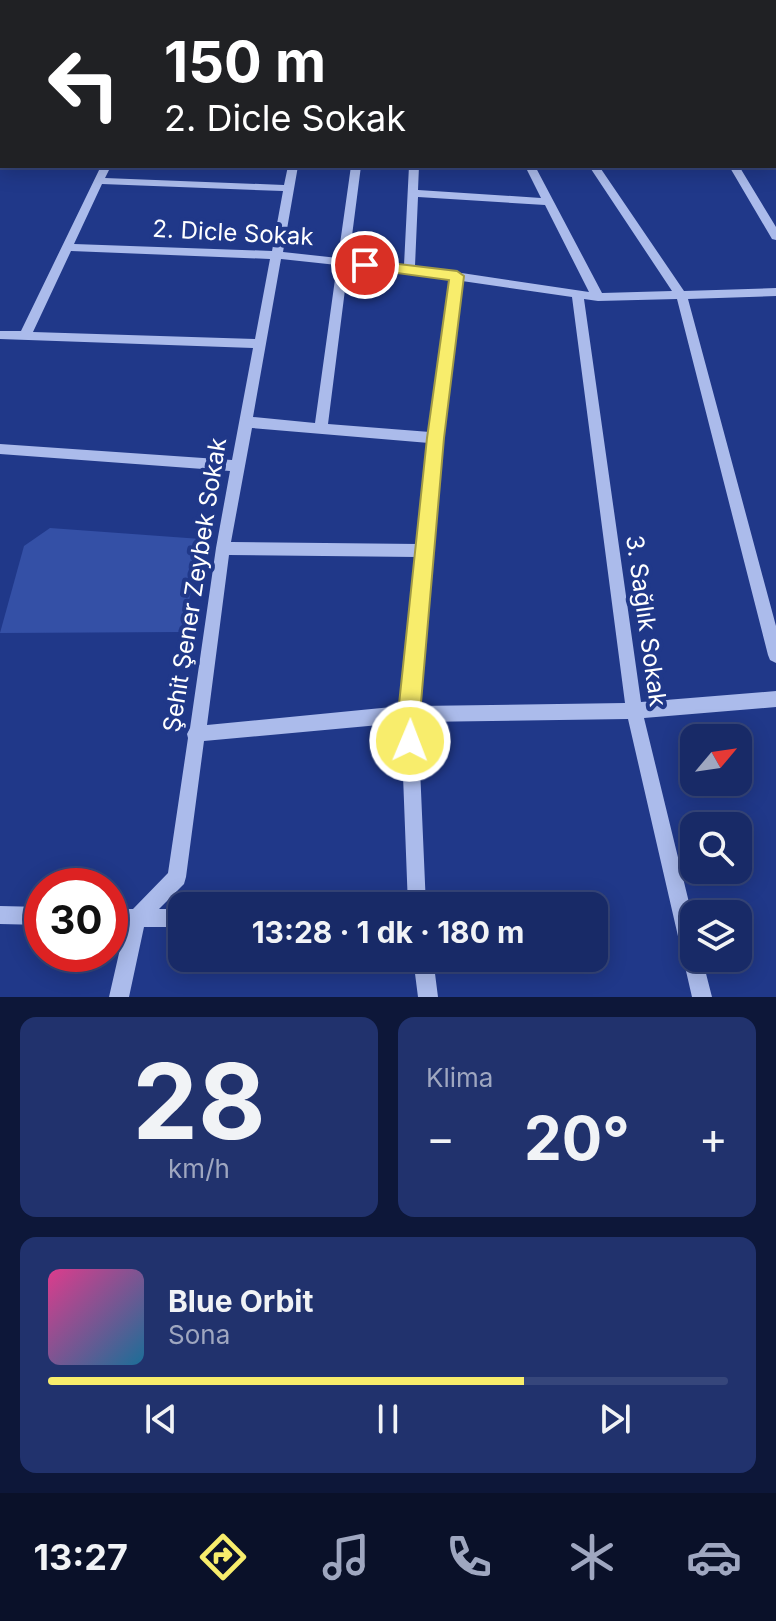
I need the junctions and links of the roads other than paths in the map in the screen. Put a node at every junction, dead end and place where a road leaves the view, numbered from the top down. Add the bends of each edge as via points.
1 (105, 168) edge
2 (293, 168) edge
3 (356, 168) edge
4 (414, 168) edge
5 (531, 168) edge
6 (595, 168) edge
7 (735, 168) edge
8 (100, 181) junction
9 (289, 188) junction
10 (413, 193) junction
11 (549, 202) junction
12 (776, 236) edge
13 (68, 247) junction
14 (276, 255) junction
15 (343, 263) junction
16 (409, 269) junction
17 (457, 276) junction
18 (776, 292) edge
19 (577, 294) junction
20 (598, 297) junction
21 (682, 297) junction
22 (0, 335) edge
23 (25, 335) junction
24 (259, 344) junction
25 (246, 422) junction
26 (321, 428) junction
27 (436, 438) junction
28 (0, 449) edge
29 (238, 466) junction
30 (223, 548) junction
31 (427, 551) junction
32 (776, 655) edge
33 (776, 699) edge
34 (634, 711) junction
35 (409, 714) junction
36 (195, 734) junction
37 (416, 892) edge
38 (0, 915) edge
39 (24, 916) edge
40 (168, 918) edge
41 (128, 919) edge
42 (136, 919) junction
43 (425, 972) edge
44 (119, 997) edge
45 (428, 997) edge
46 (702, 997) edge

1 - 8 street
2 - 9 street, Şehit Şener Zeybek Sokak
3 - 15 street
4 - 10 street
5 - 11 street
6 - 21 street
7 - 12 street
8 - 9 street
8 - 13 street
9 - 14 street, Şehit Şener Zeybek Sokak
10 - 11 street
10 - 16 street
11 - 20 street
13 - 14 street, 2. Dicle Sokak
13 - 23 street
14 - 15 street, 2. Dicle Sokak
14 - 24 street, Şehit Şener Zeybek Sokak
15 - 16 street, 2. Dicle Sokak
15 - 26 street
16 - 17 street, 2. Dicle Sokak
17 - 19 street, 2. Dicle Sokak
17 - 27 street
18 - 21 street, 2. Dicle Sokak
19 - 20 street, 2. Dicle Sokak
19 - 34 street, 3. Sağlık Sokak
20 - 21 street, 2. Dicle Sokak
21 - 32 street
22 - 23 street
23 - 24 street
24 - 25 street, Şehit Şener Zeybek Sokak
25 - 26 street
25 - 29 street, Şehit Şener Zeybek Sokak
26 - 27 street
27 - 31 street
28 - 29 street
29 - 30 street, Şehit Şener Zeybek Sokak
30 - 31 street
30 - 36 street, Şehit Şener Zeybek Sokak
31 - 35 street
33 - 34 street
34 - 35 street
34 - 46 street, 3. Sağlık Sokak
35 - 36 street
35 - 37 street
36 - 42 street, Şehit Şener Zeybek Sokak via 177,877
38 - 39 street
40 - 42 street
41 - 42 street
42 - 44 street
43 - 45 street

